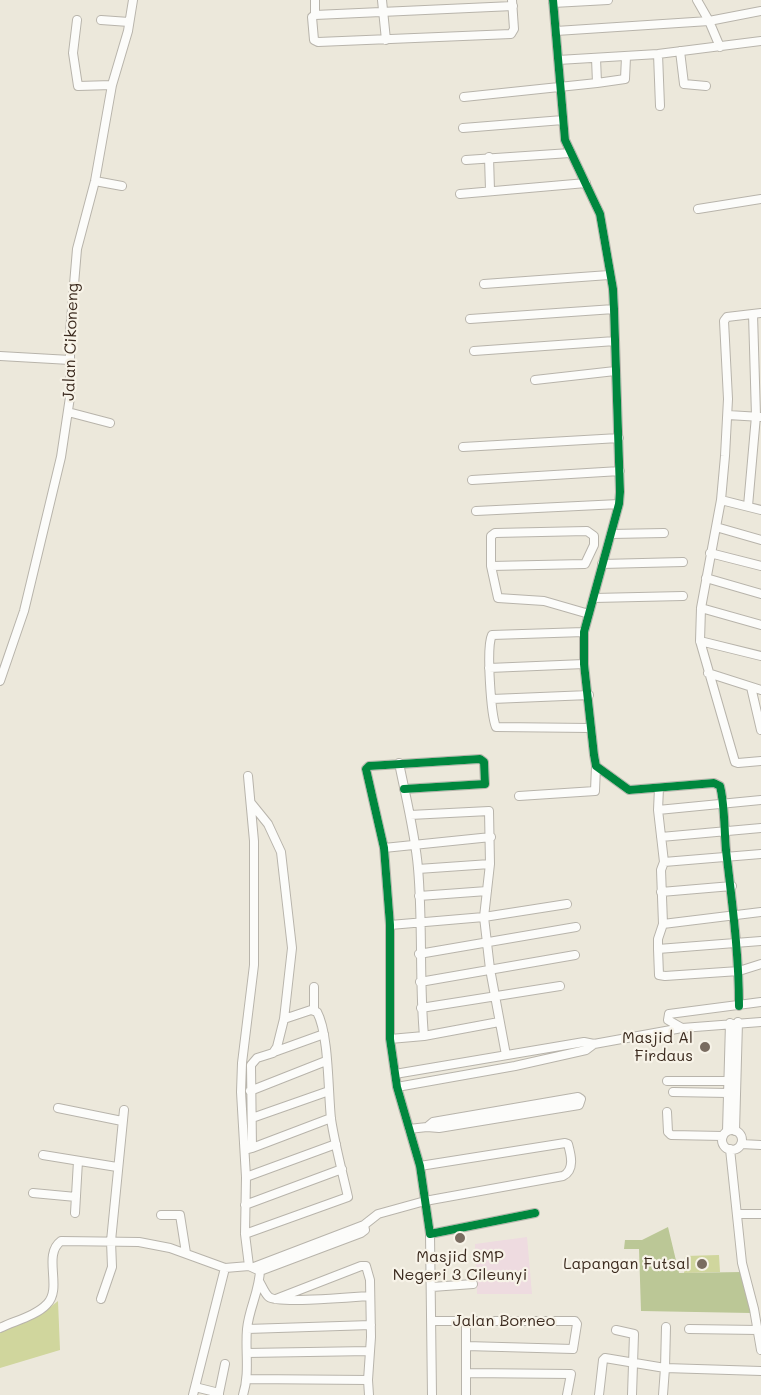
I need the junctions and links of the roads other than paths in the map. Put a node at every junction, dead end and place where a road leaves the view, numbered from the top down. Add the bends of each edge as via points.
1 (133, 0) edge
2 (315, 0) edge
3 (382, 0) edge
4 (608, 0) edge
5 (697, 0) edge
6 (553, 2) edge
7 (512, 3) edge
8 (761, 11) edge
9 (384, 12) junction
10 (315, 15) junction
11 (77, 20) dead end
12 (101, 20) dead end
13 (709, 21) junction
14 (129, 22) junction
15 (556, 31) junction
16 (386, 40) junction
17 (761, 41) edge
18 (720, 47) junction
19 (680, 51) junction
20 (658, 54) junction
21 (626, 57) junction
22 (596, 58) junction
23 (558, 60) junction
24 (597, 83) junction
25 (112, 85) junction
26 (706, 86) dead end
27 (560, 88) junction
28 (464, 97) dead end
29 (660, 106) dead end
30 (563, 120) junction
31 (463, 128) dead end
32 (570, 153) junction
33 (489, 157) junction
34 (466, 160) dead end
35 (95, 181) junction
36 (586, 183) junction
37 (122, 186) dead end
38 (490, 190) junction
39 (460, 194) dead end
40 (761, 199) edge
41 (698, 209) dead end
42 (609, 275) junction
43 (484, 284) dead end
44 (614, 309) junction
45 (757, 313) edge
46 (470, 319) dead end
47 (615, 341) junction
48 (474, 351) dead end
49 (0, 356) edge
50 (70, 360) junction
51 (615, 371) junction
52 (535, 380) dead end
53 (68, 412) junction
54 (728, 415) junction
55 (758, 416) edge
56 (110, 423) dead end
57 (619, 438) junction
58 (463, 447) dead end
59 (620, 471) junction
60 (472, 480) dead end
61 (721, 500) junction
62 (619, 504) junction
63 (748, 506) junction
64 (761, 510) edge
65 (476, 511) dead end
66 (716, 526) junction
67 (664, 533) dead end
68 (611, 534) junction
69 (761, 540) edge
70 (710, 553) junction
71 (683, 562) dead end
72 (602, 564) junction
73 (491, 566) junction
74 (761, 566) edge
75 (706, 578) junction
76 (761, 594) edge
77 (683, 596) dead end
78 (594, 598) junction
79 (701, 608) junction
80 (589, 614) junction
81 (761, 625) edge
82 (584, 632) junction
83 (700, 641) junction
84 (761, 656) edge
85 (584, 664) junction
86 (489, 668) junction
87 (708, 673) junction
88 (0, 681) edge
89 (751, 687) junction
90 (761, 690) edge
91 (589, 695) junction
92 (492, 699) junction
93 (590, 728) junction
94 (761, 730) edge
95 (761, 761) edge
96 (399, 763) junction
97 (596, 766) junction
98 (248, 776) dead end
99 (659, 788) junction
100 (404, 789) junction
101 (519, 796) dead end
102 (761, 800) edge
103 (251, 803) junction
104 (723, 804) junction
105 (658, 810) junction
106 (410, 815) junction
107 (761, 828) edge
108 (724, 832) junction
109 (490, 837) junction
110 (661, 837) junction
111 (415, 844) junction
112 (384, 848) junction
113 (761, 854) edge
114 (727, 858) junction
115 (664, 862) junction
116 (490, 864) junction
117 (418, 869) junction
118 (732, 886) junction
119 (487, 891) junction
120 (661, 892) junction
121 (419, 896) junction
122 (567, 904) dead end
123 (761, 912) edge
124 (734, 915) junction
125 (484, 917) junction
126 (420, 923) junction
127 (663, 924) junction
128 (390, 925) junction
129 (576, 927) dead end
130 (761, 941) edge
131 (737, 943) junction
132 (487, 944) junction
133 (658, 949) junction
134 (419, 954) junction
135 (574, 955) dead end
136 (761, 964) edge
137 (490, 969) junction
138 (739, 971) junction
139 (420, 982) junction
140 (560, 986) dead end
141 (314, 987) dead end
142 (495, 996) junction
143 (761, 1002) edge
144 (739, 1006) junction
145 (421, 1008) junction
146 (314, 1010) junction
147 (284, 1020) junction
148 (499, 1022) junction
149 (761, 1022) edge
150 (734, 1023) junction
151 (682, 1028) junction
152 (324, 1034) junction
153 (424, 1035) junction
154 (390, 1039) junction
155 (594, 1044) junction
156 (273, 1053) junction
157 (506, 1055) junction
158 (326, 1061) junction
159 (394, 1074) junction
160 (667, 1081) dead end
161 (729, 1081) junction
162 (397, 1087) junction
163 (250, 1091) junction
164 (329, 1091) junction
165 (673, 1092) dead end
166 (728, 1093) junction
167 (58, 1108) dead end
168 (124, 1110) dead end
169 (667, 1112) dead end
170 (252, 1118) junction
171 (331, 1118) junction
172 (122, 1121) junction
173 (427, 1127) junction
174 (409, 1129) junction
175 (728, 1133) junction
176 (336, 1144) junction
177 (741, 1144) junction
178 (761, 1145) edge
179 (248, 1149) junction
180 (730, 1149) junction
181 (43, 1155) dead end
182 (78, 1161) junction
183 (420, 1166) junction
184 (117, 1167) junction
185 (342, 1169) junction
186 (246, 1177) junction
187 (33, 1193) dead end
188 (76, 1197) junction
189 (425, 1201) junction
190 (245, 1205) junction
191 (75, 1213) dead end
192 (535, 1213) dead end
193 (736, 1214) junction
194 (761, 1214) edge
195 (161, 1215) dead end
196 (245, 1234) junction
197 (430, 1234) junction
198 (111, 1241) junction
199 (186, 1253) junction
200 (256, 1267) junction
201 (225, 1268) junction
202 (260, 1281) junction
203 (473, 1284) dead end
204 (432, 1287) junction
205 (370, 1296) junction
206 (101, 1299) dead end
207 (276, 1299) junction
208 (432, 1321) junction
209 (466, 1322) junction
210 (371, 1325) junction
211 (0, 1328) edge
212 (666, 1328) dead end
213 (247, 1329) junction
214 (689, 1329) dead end
215 (616, 1330) dead end
216 (758, 1330) junction
217 (466, 1346) junction
218 (761, 1350) edge
219 (370, 1351) junction
220 (248, 1353) junction
221 (633, 1363) junction
222 (225, 1364) dead end
223 (665, 1368) junction
224 (761, 1371) edge
225 (467, 1373) junction
226 (247, 1379) junction
227 (368, 1380) junction
228 (194, 1391) edge
229 (219, 1394) edge
230 (243, 1395) edge
231 (369, 1395) edge
232 (432, 1395) edge
233 (466, 1395) edge
234 (567, 1395) edge
235 (599, 1395) edge
236 (632, 1395) edge
237 (663, 1395) edge

1 - 14 street, Jalan Cikoneng
2 - 10 street
3 - 9 street
4 - 6 street
5 - 13 street
6 - 15 street
7 - 9 street
7 - 16 street via 511,34
8 - 13 street
9 - 10 street
9 - 16 street
10 - 16 street via 314,40 318,42
11 - 25 street via 73,52 78,86
12 - 14 street
13 - 15 street
13 - 18 street
14 - 25 street, Jalan Cikoneng
15 - 23 street
17 - 18 street
18 - 19 street
19 - 20 street
19 - 26 street via 684,84
20 - 21 street
20 - 29 street
21 - 22 street
21 - 24 street via 625,79
22 - 23 street
22 - 24 street
23 - 27 street
24 - 27 street
25 - 35 street, Jalan Cikoneng
27 - 28 street
27 - 30 street
30 - 31 street
30 - 32 street
32 - 33 street
32 - 36 street
33 - 34 street
33 - 38 street
35 - 37 street
35 - 50 street, Jalan Cikoneng via 77,249
36 - 38 street
36 - 42 street via 600,214
38 - 39 street
40 - 41 street
42 - 43 street
42 - 44 street
44 - 46 street
44 - 47 street
45 - 54 street via 724,320
45 - 55 street
47 - 48 street
47 - 51 street
49 - 50 street
50 - 53 street, Jalan Cikoneng
51 - 52 street
51 - 57 street
53 - 56 street
53 - 88 street, Jalan Cikoneng via 62,457 24,611
54 - 55 street
54 - 61 street
55 - 63 street
57 - 58 street
57 - 59 street
59 - 60 street
59 - 62 street
61 - 63 street
61 - 66 street
62 - 65 street
62 - 68 street
63 - 64 street
66 - 69 street
66 - 70 street
67 - 68 street
68 - 72 street
70 - 74 street
70 - 75 street
71 - 72 street
72 - 78 street
73 - 73 street via 585,564 594,536 587,531 495,533 491,536
73 - 80 street via 498,598 544,601
75 - 76 street
75 - 79 street
77 - 78 street
78 - 80 street
79 - 81 street
79 - 83 street
80 - 82 street
82 - 85 street
82 - 86 street via 492,636
83 - 84 street
83 - 87 street
85 - 86 street
85 - 91 street
86 - 92 street
87 - 89 street
87 - 95 street via 735,762
89 - 90 street
89 - 94 street
91 - 92 street
91 - 93 street
92 - 93 street via 499,729
93 - 97 street
96 - 100 street
96 - 100 street via 480,759 484,762 485,784
96 - 112 street via 366,769
97 - 99 street via 629,790
97 - 101 street via 595,791
98 - 103 street
99 - 104 street via 718,784
99 - 105 street
100 - 106 street
102 - 104 street
103 - 147 street via 268,824 284,862 292,948
103 - 179 street via 253,974 241,1071
104 - 105 street
104 - 108 street
105 - 110 street
106 - 109 street via 489,811
106 - 111 street
107 - 108 street
108 - 110 street
108 - 114 street
109 - 111 street
109 - 116 street
110 - 115 street
111 - 112 street
111 - 117 street
112 - 128 street
113 - 114 street
114 - 115 street
114 - 118 street
115 - 120 street
116 - 117 street
116 - 119 street
117 - 121 street
118 - 120 street
118 - 124 street
119 - 121 street
119 - 125 street
120 - 127 street
121 - 126 street
122 - 125 street
123 - 124 street
124 - 127 street
124 - 131 street
125 - 126 street
125 - 132 street
126 - 128 street
126 - 134 street
127 - 133 street
128 - 154 street
129 - 132 street
130 - 131 street
131 - 133 street
131 - 138 street
132 - 134 street
132 - 137 street
133 - 138 street via 658,970 662,976
134 - 139 street
135 - 137 street
136 - 138 street
137 - 139 street
137 - 142 street
138 - 144 street
139 - 145 street
140 - 142 street
141 - 146 street
142 - 145 street
142 - 148 street
143 - 144 street
144 - 151 street via 667,1016
145 - 153 street
146 - 147 street
146 - 152 street
147 - 156 street
148 - 153 street
148 - 157 street
149 - 150 street
150 - 151 street
150 - 161 street
150 - 175 street
151 - 155 street
152 - 156 street
152 - 158 street
153 - 154 street
154 - 159 street
155 - 157 street via 584,1042
155 - 162 street via 586,1050 514,1066
156 - 163 street via 251,1065
157 - 159 street
158 - 163 street
158 - 164 street
159 - 162 street
160 - 161 street
161 - 166 street
162 - 174 street
163 - 170 street
164 - 170 street
164 - 171 street
165 - 166 street
166 - 175 street
167 - 172 street
168 - 172 street
169 - 175 street via 671,1135
170 - 179 street
171 - 176 street
171 - 179 street
172 - 184 street
173 - 173 street via 434,1122 581,1099 579,1105
173 - 174 street
174 - 183 street
175 - 177 street via 741,1137
175 - 180 street via 724,1146
176 - 185 street
176 - 186 street
177 - 178 street
177 - 180 street
179 - 186 street
180 - 193 street
181 - 182 street
182 - 184 street
182 - 188 street
183 - 189 street
183 - 189 street via 565,1143 569,1148 571,1168 563,1176
184 - 198 street
185 - 190 street
185 - 196 street via 348,1197
186 - 190 street
187 - 188 street
188 - 191 street
189 - 197 street
189 - 200 street via 378,1214 364,1225
190 - 196 street
192 - 197 street
193 - 194 street
193 - 216 street via 742,1263
195 - 199 street via 180,1215
196 - 200 street
197 - 204 street
198 - 199 street via 146,1243
198 - 206 street via 112,1267
198 - 211 street via 68,1240 58,1244 49,1303
199 - 201 street
200 - 201 street
200 - 202 street
201 - 228 street
202 - 207 street via 270,1298
202 - 213 street
203 - 204 street
204 - 208 street
205 - 207 street
205 - 207 street via 368,1269 363,1266
205 - 210 street
208 - 209 street, Jalan Borneo
208 - 232 street
209 - 217 street
209 - 217 street, Jalan Borneo via 577,1324 573,1349
210 - 213 street
210 - 219 street
212 - 223 street
213 - 220 street
214 - 216 street
215 - 221 street via 634,1334
216 - 218 street
217 - 225 street
219 - 220 street
219 - 227 street
220 - 226 street
221 - 223 street
221 - 235 street via 605,1358
221 - 236 street
222 - 229 street
223 - 224 street
223 - 237 street
225 - 233 street
225 - 234 street via 571,1374
226 - 227 street
226 - 230 street
227 - 231 street
228 - 229 street

